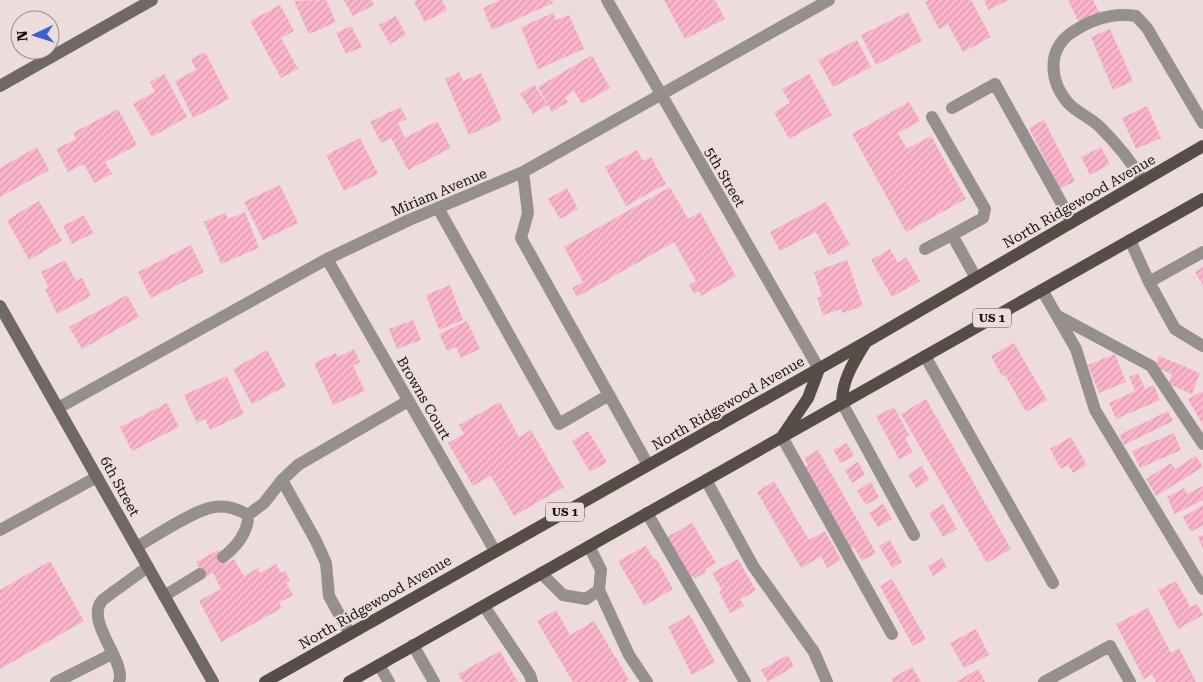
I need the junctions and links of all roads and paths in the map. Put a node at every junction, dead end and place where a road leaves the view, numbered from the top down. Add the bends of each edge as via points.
1 (152, 0) edge
2 (607, 0) edge
3 (829, 0) edge
4 (0, 86) edge
5 (661, 96) junction
6 (952, 108) dead end
7 (932, 117) dead end
8 (1203, 123) edge
9 (1203, 146) edge
10 (523, 172) junction
11 (1143, 181) junction
12 (1203, 199) edge
13 (438, 208) junction
14 (1072, 222) junction
15 (952, 235) junction
16 (1130, 240) junction
17 (925, 249) dead end
18 (1203, 252) edge
19 (327, 259) junction
20 (976, 278) junction
21 (1149, 282) junction
22 (1042, 290) junction
23 (0, 306) edge
24 (1057, 315) junction
25 (866, 342) junction
26 (1203, 346) edge
27 (925, 356) junction
28 (819, 368) junction
29 (609, 395) junction
30 (408, 400) junction
31 (842, 403) junction
32 (58, 408) junction
33 (782, 437) junction
34 (1203, 444) edge
35 (648, 466) junction
36 (97, 477) junction
37 (282, 480) junction
38 (706, 480) junction
39 (647, 513) junction
40 (248, 515) junction
41 (0, 530) edge
42 (914, 536) dead end
43 (589, 546) junction
44 (137, 547) junction
45 (495, 551) junction
46 (223, 557) dead end
47 (148, 567) junction
48 (541, 573) junction
49 (200, 574) dead end
50 (1053, 583) dead end
51 (1203, 589) edge
52 (600, 590) junction
53 (164, 596) junction
54 (484, 606) junction
55 (350, 634) junction
56 (892, 634) dead end
57 (413, 645) junction
58 (112, 654) junction
59 (379, 665) junction
60 (56, 682) edge
61 (119, 682) edge
62 (213, 682) edge
63 (265, 682) edge
64 (349, 682) edge
65 (389, 682) edge
66 (434, 682) edge
67 (532, 682) edge
68 (647, 682) edge
69 (746, 682) edge
70 (827, 682) edge
71 (1044, 682) edge
72 (1130, 682) edge

1 - 4 street
2 - 5 street, 5th Street
3 - 5 street, Miriam Avenue
5 - 10 street, Miriam Avenue
5 - 28 street, 5th Street
6 - 14 street via 995,84
7 - 15 street via 985,209 983,218
8 - 11 street via 1147,28 1136,16 1102,19 1066,37 1053,59 1053,72 1061,91 1069,104 1099,126 1122,150
9 - 11 main road, North Ridgewood Avenue / US 1
10 - 13 street, Miriam Avenue
10 - 29 street via 528,213 522,238
11 - 14 main road, North Ridgewood Avenue / US 1
12 - 16 main road, US 1
13 - 19 street, Miriam Avenue
13 - 29 street via 559,424
14 - 20 main road, North Ridgewood Avenue / US 1
15 - 17 street
15 - 20 street
16 - 21 street
16 - 22 main road, US 1
18 - 21 street
19 - 30 street, Browns Court
19 - 32 street, Miriam Avenue
20 - 25 main road, North Ridgewood Avenue / US 1
21 - 26 street via 1174,329
22 - 24 street
22 - 27 main road, US 1
23 - 32 street, 6th Street
24 - 34 street via 1151,366
24 - 51 street via 1076,349 1095,410
25 - 28 main road, North Ridgewood Avenue / US 1
25 - 31 main road via 848,372
27 - 31 main road, US 1
27 - 50 street
28 - 33 main road via 808,398
28 - 35 main road, North Ridgewood Avenue / US 1
29 - 35 street
30 - 37 street via 298,465
30 - 45 street, Browns Court
31 - 33 main road, US 1
31 - 42 street
32 - 36 street, 6th Street
33 - 38 main road, US 1
33 - 56 street
35 - 45 main road, North Ridgewood Avenue / US 1
36 - 41 street
36 - 44 street, 6th Street
37 - 40 street via 264,503
37 - 55 street via 326,563 329,596
38 - 39 main road, US 1
38 - 70 street via 753,566 814,652
39 - 43 main road, US 1
39 - 69 street
40 - 44 street via 234,508 213,507 161,531
40 - 46 street via 245,531
43 - 48 main road, US 1
43 - 52 street via 601,570
44 - 47 street, 6th Street
45 - 55 main road, North Ridgewood Avenue / US 1
47 - 53 street, 6th Street
47 - 58 street via 101,602 97,613
48 - 52 street via 563,595 586,599
48 - 54 main road, US 1
49 - 53 street
52 - 68 street via 630,655
53 - 62 street, 6th Street
54 - 57 main road, US 1
54 - 67 street
55 - 63 main road, North Ridgewood Avenue / US 1
57 - 59 main road, US 1
57 - 66 street
58 - 60 street
58 - 61 street via 118,666
59 - 64 main road, US 1
59 - 65 street
71 - 72 street via 1110,646

